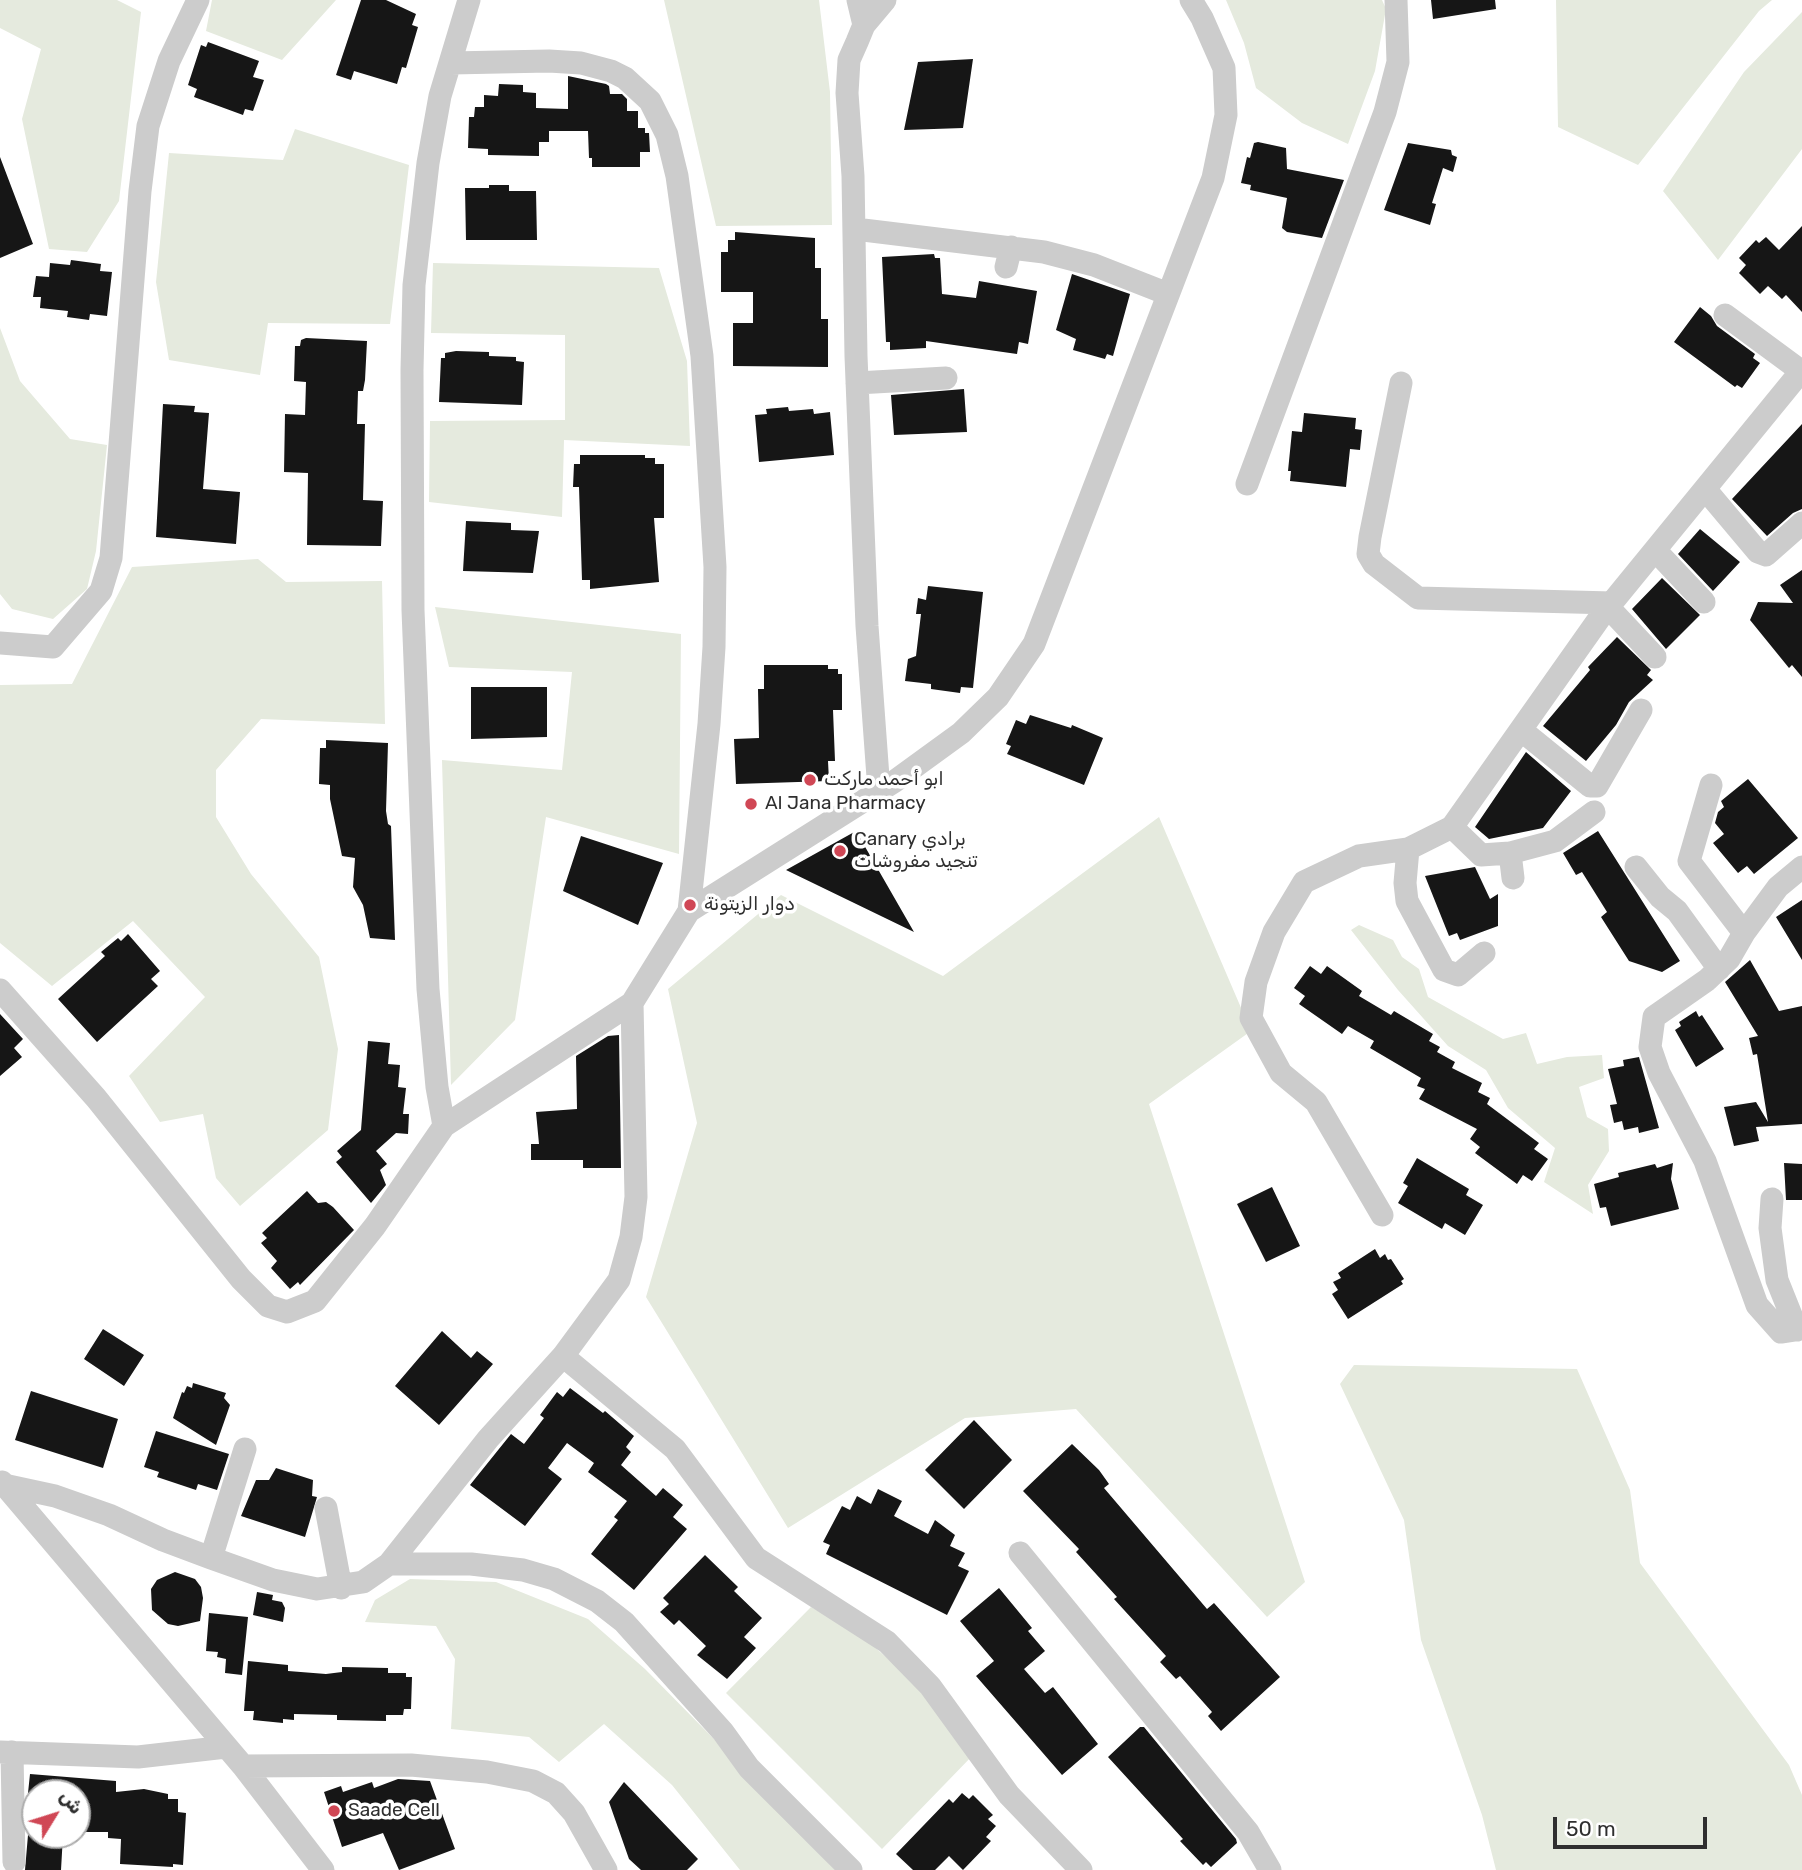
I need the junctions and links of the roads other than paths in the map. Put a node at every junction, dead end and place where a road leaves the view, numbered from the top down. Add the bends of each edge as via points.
1 (198, 0) edge
2 (469, 0) edge
3 (858, 0) edge
4 (885, 0) edge
5 (1191, 0) edge
6 (1396, 0) edge
7 (864, 25) junction
8 (451, 63) junction
9 (855, 229) junction
10 (1168, 293) junction
11 (1725, 315) dead end
12 (1801, 370) edge
13 (946, 378) dead end
14 (858, 383) junction
15 (1401, 383) dead end
16 (1247, 484) dead end
17 (1701, 494) junction
18 (1802, 523) edge
19 (1655, 550) junction
20 (1748, 562) dead end
21 (1704, 602) dead end
22 (1610, 605) junction
23 (3, 639) edge
24 (1655, 657) dead end
25 (1642, 710) dead end
26 (1521, 730) junction
27 (1711, 785) dead end
28 (879, 791) junction
29 (1594, 812) dead end
30 (1452, 827) junction
31 (1408, 849) junction
32 (1510, 853) junction
33 (1636, 867) dead end
34 (1802, 867) edge
35 (1513, 878) dead end
36 (689, 911) junction
37 (1744, 933) junction
38 (1484, 953) dead end
39 (1719, 969) junction
40 (0, 990) edge
41 (632, 1003) junction
42 (444, 1126) junction
43 (1772, 1199) dead end
44 (1382, 1215) dead end
45 (1799, 1330) edge
46 (563, 1356) junction
47 (246, 1449) dead end
48 (2, 1482) edge
49 (326, 1508) dead end
50 (1020, 1553) dead end
51 (211, 1558) junction
52 (389, 1564) junction
53 (341, 1588) junction
54 (226, 1747) junction
55 (6, 1752) edge
56 (243, 1766) junction
57 (14, 1862) dead end
58 (323, 1870) edge
59 (606, 1870) edge
60 (850, 1870) edge
61 (1081, 1870) edge
62 (1270, 1870) edge

1 - 23 street via 169,61 148,127 111,558 101,592 53,647
2 - 8 street
3 - 7 street
4 - 7 street
5 - 10 street via 1224,68 1226,115 1213,178
6 - 16 street via 1398,62 1385,112
7 - 9 street via 849,61 847,93
8 - 36 street via 549,61 611,71 650,101 667,135 702,356 715,567 708,736
8 - 42 street via 440,96 421,212 412,370 413,610 428,989
9 - 10 street via 1009,257 1094,265
9 - 14 street
10 - 28 street via 1034,644 998,697 971,724
11 - 12 street
12 - 17 street
13 - 14 street
14 - 28 street via 867,626
15 - 22 street via 1370,537 1368,554 1374,564 1418,598
17 - 18 street via 1766,555
17 - 19 street
17 - 20 street
19 - 21 street
19 - 22 street
22 - 24 street
22 - 26 street
25 - 26 street via 1597,786 1590,786
26 - 30 street
27 - 37 street via 1689,861
28 - 36 street
29 - 32 street via 1555,841
30 - 31 street
30 - 32 street via 1481,855
31 - 38 street via 1408,901 1444,970 1458,975
31 - 44 street via 1359,856 1304,882 1274,932 1256,982 1251,1018 1281,1073 1316,1102
32 - 35 street
33 - 39 street via 1678,911
34 - 37 street via 1778,887
36 - 41 street
37 - 39 street
39 - 45 street via 1654,1017 1650,1047 1705,1161 1757,1306 1781,1332
40 - 42 street via 96,1098 241,1279 268,1306 287,1312 315,1301 375,1226
41 - 42 street
41 - 46 street via 637,1162 631,1237 620,1280
43 - 45 street via 1770,1228 1777,1280
46 - 52 street via 488,1439
46 - 61 street via 675,1449 756,1558 887,1642 930,1686 1009,1796
47 - 51 street
48 - 51 street via 109,1515
48 - 54 street
49 - 53 street
50 - 62 street via 1248,1832
51 - 53 street via 273,1580 317,1589
52 - 53 street via 363,1582
52 - 60 street via 471,1564 523,1570 559,1581 597,1601 624,1622 750,1768
54 - 55 street via 138,1757
54 - 56 street
55 - 57 street
56 - 58 street
56 - 59 street via 411,1765 533,1781 556,1793 574,1813

